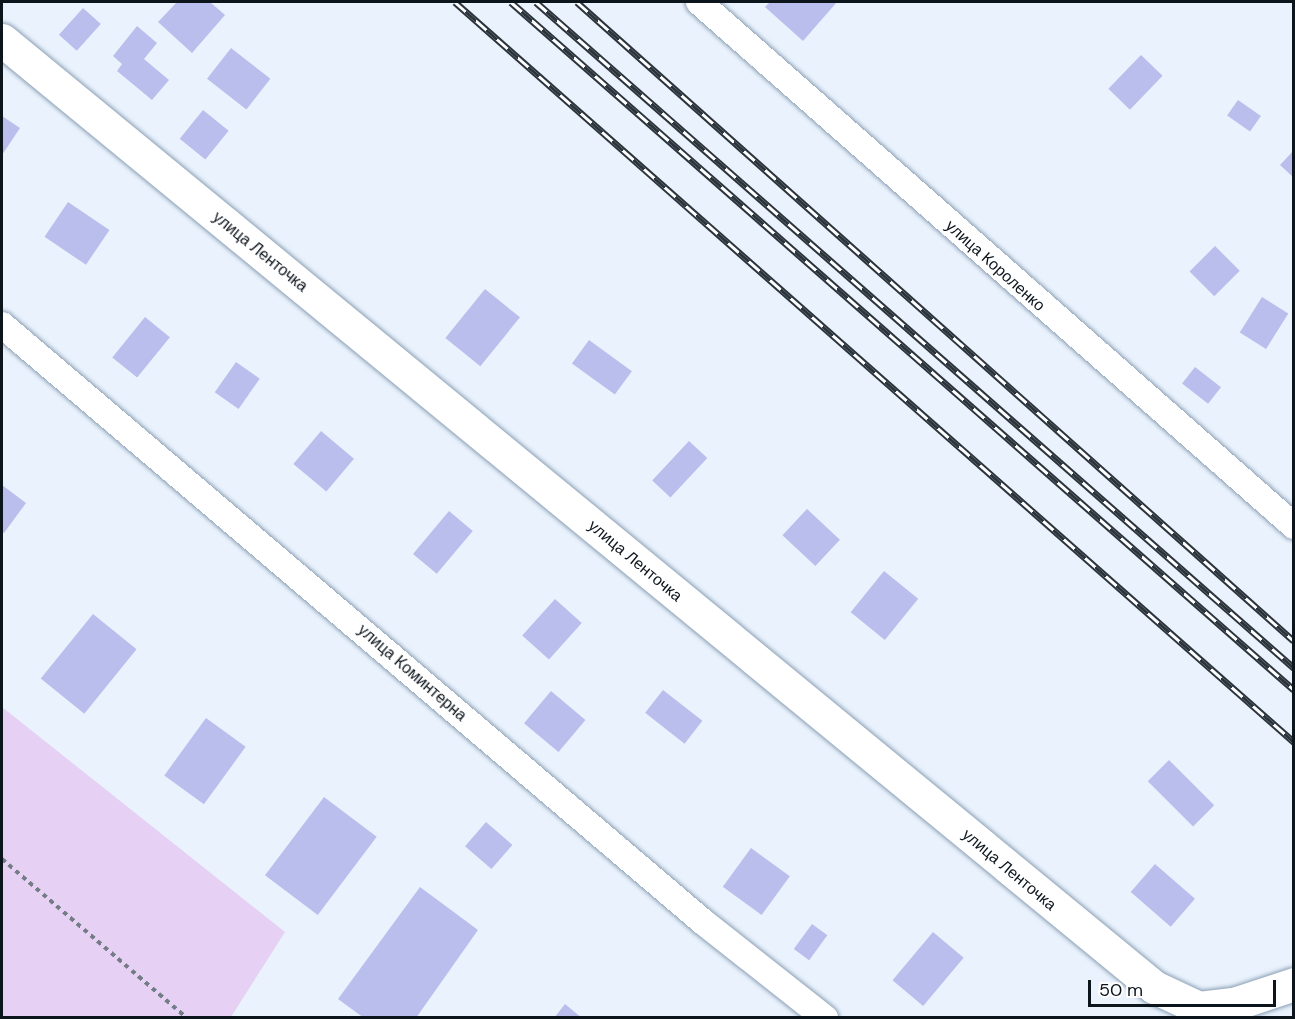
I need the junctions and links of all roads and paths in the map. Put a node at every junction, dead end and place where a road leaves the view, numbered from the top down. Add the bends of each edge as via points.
1 (699, 2) edge
2 (2, 40) edge
3 (2, 325) edge
4 (1293, 526) edge
5 (2, 859) edge
6 (1293, 984) edge
7 (1205, 1013) edge
8 (187, 1017) edge
9 (825, 1017) edge

1 - 4 street, улица Короленко
2 - 7 main road, улица Ленточка via 1107,951 1154,987
3 - 9 street, улица Коминтерна via 702,921
5 - 8 path
6 - 7 main road, улица Ленточка

